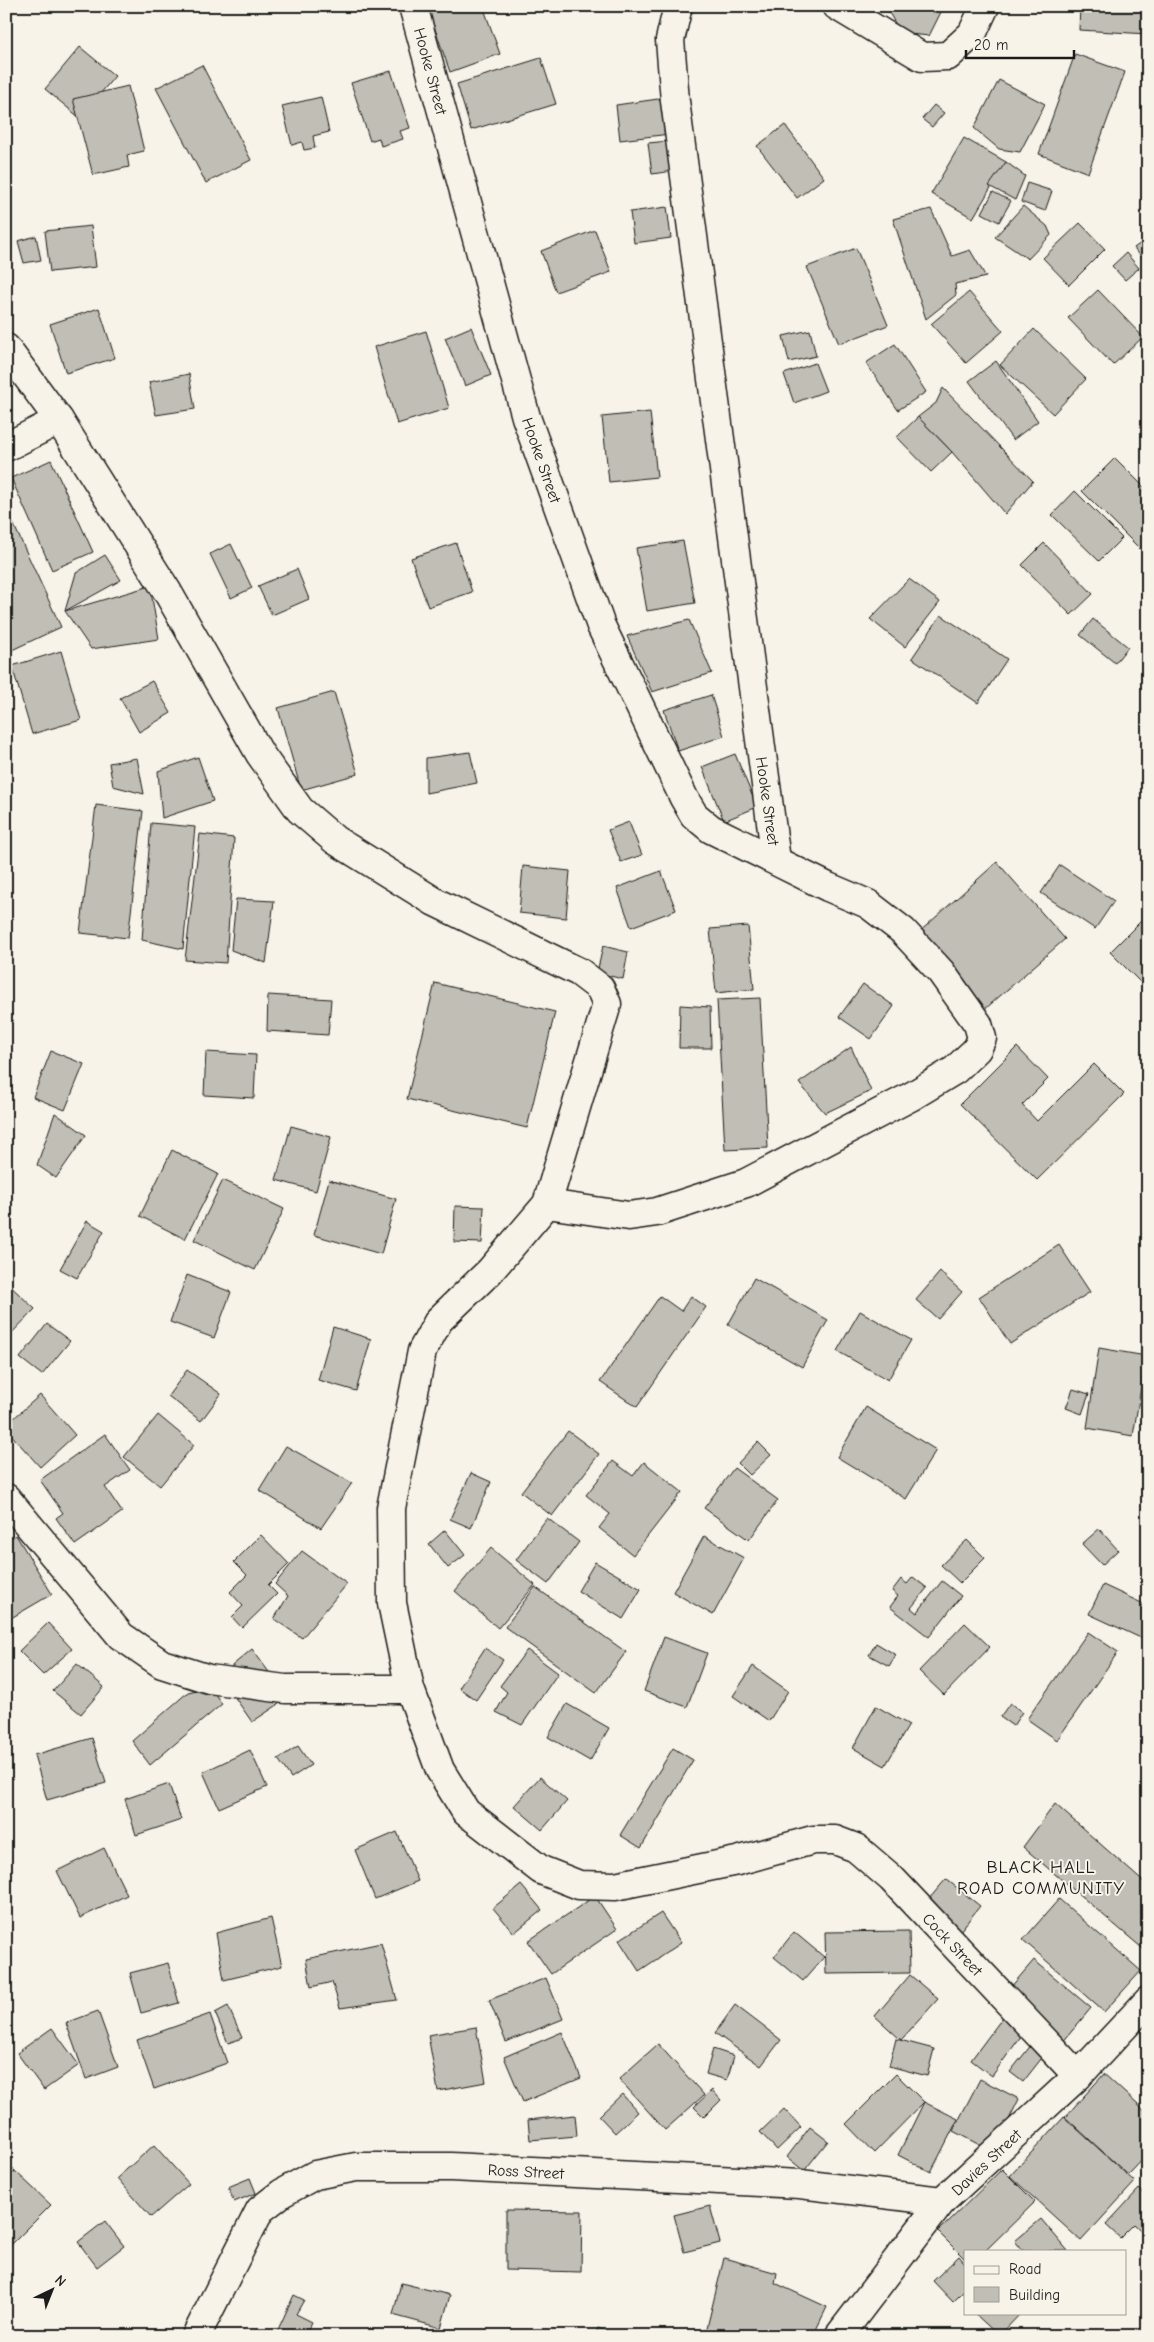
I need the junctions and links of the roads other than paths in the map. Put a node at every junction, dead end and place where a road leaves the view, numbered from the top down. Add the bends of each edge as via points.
1 (413, 6) edge
2 (678, 6) edge
3 (837, 6) edge
4 (986, 6) edge
5 (6, 348) edge
6 (59, 420) junction
7 (6, 447) edge
8 (776, 860) junction
9 (547, 1204) junction
10 (6, 1498) edge
11 (410, 1689) junction
12 (1148, 2001) edge
13 (1078, 2076) junction
14 (942, 2202) junction
15 (196, 2336) edge
16 (838, 2336) edge

1 - 8 street, Hooke Street via 526,417 601,626 694,815 711,829
2 - 8 street, Hooke Street via 670,40 675,101
3 - 4 street via 922,57 948,56 972,34
5 - 6 street
6 - 7 street
6 - 9 street via 167,591 260,754 300,810 335,840 411,888 579,972 600,988 607,1004
8 - 9 street via 868,904 903,931 941,972 978,1024 982,1038 977,1049 955,1070 912,1096 746,1184 657,1212 629,1216
9 - 11 street, Cock Street via 490,1271 439,1320 422,1351 391,1508 392,1603
10 - 11 street via 121,1636 162,1664 209,1679 285,1689
11 - 13 street, Cock Street via 440,1770 466,1812 541,1870 579,1886 615,1886 737,1861 813,1840 835,1840 856,1848 891,1878
12 - 13 street, Davies Street
13 - 14 street, Davies Street
14 - 15 street, Ross Street via 800,2184 450,2167 356,2167 315,2174 260,2210
14 - 16 street, Davies Street

